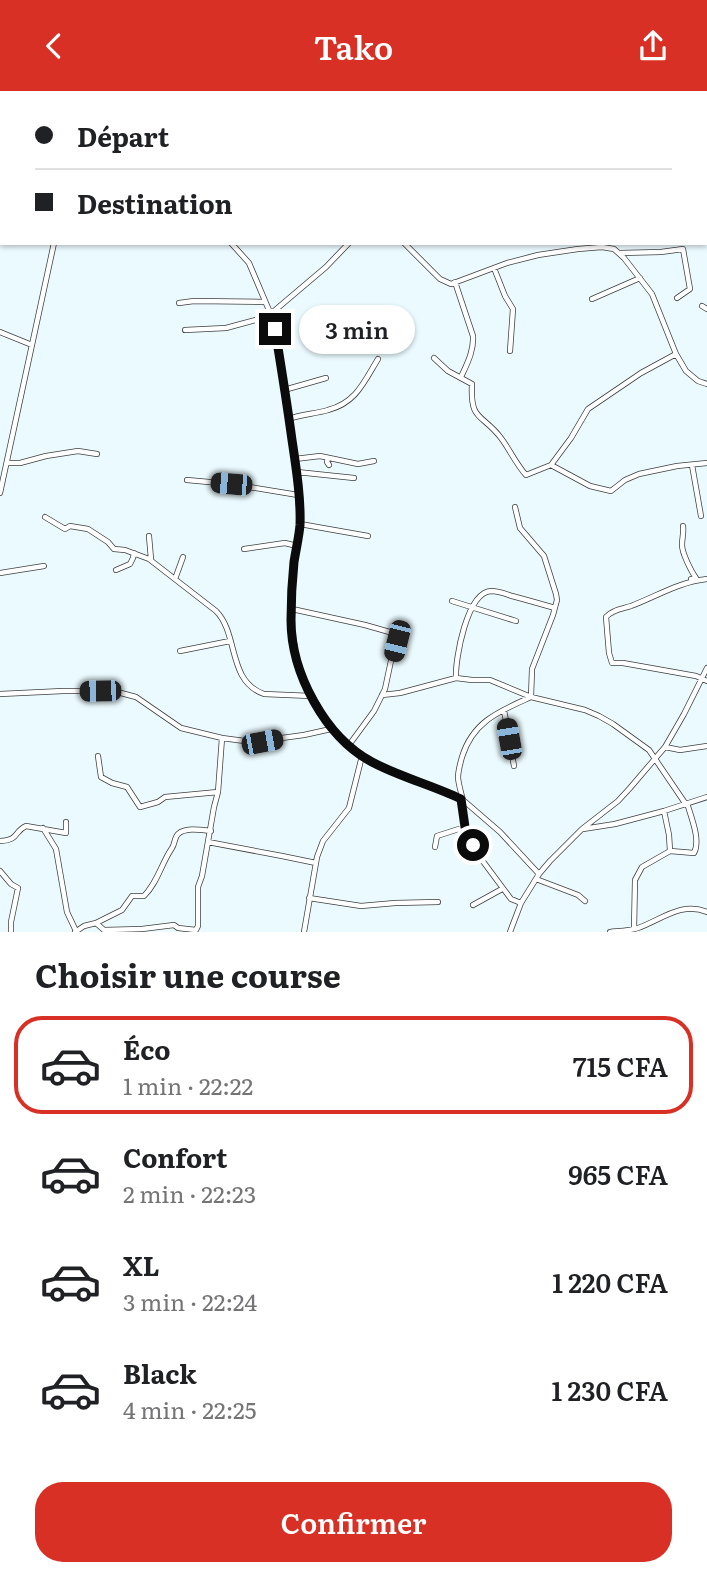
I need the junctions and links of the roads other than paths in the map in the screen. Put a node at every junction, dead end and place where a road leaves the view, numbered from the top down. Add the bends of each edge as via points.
1 (54, 245) edge
2 (233, 245) edge
3 (347, 245) edge
4 (406, 245) edge
5 (579, 246) edge
6 (614, 246) edge
7 (620, 253) junction
8 (494, 268) junction
9 (640, 278) junction
10 (455, 282) junction
11 (677, 298) dead end
12 (592, 299) dead end
13 (265, 302) junction
14 (179, 303) dead end
15 (271, 315) junction
16 (185, 330) dead end
17 (0, 332) edge
18 (32, 345) junction
19 (510, 352) dead end
20 (676, 354) junction
21 (434, 358) dead end
22 (378, 359) dead end
23 (461, 377) junction
24 (326, 378) dead end
25 (707, 384) edge
26 (284, 390) junction
27 (289, 419) junction
28 (97, 454) dead end
29 (328, 458) junction
30 (295, 459) junction
31 (374, 461) dead end
32 (7, 463) junction
33 (707, 463) edge
34 (329, 465) dead end
35 (551, 465) junction
36 (692, 465) junction
37 (297, 472) junction
38 (354, 478) dead end
39 (187, 480) dead end
40 (0, 493) edge
41 (298, 495) junction
42 (515, 507) dead end
43 (701, 516) dead end
44 (44, 517) dead end
45 (300, 524) junction
46 (683, 526) dead end
47 (149, 536) dead end
48 (368, 536) dead end
49 (297, 546) junction
50 (244, 549) dead end
51 (134, 553) junction
52 (183, 557) dead end
53 (151, 560) junction
54 (44, 566) dead end
55 (116, 570) dead end
56 (0, 573) edge
57 (175, 579) junction
58 (707, 579) edge
59 (687, 583) junction
60 (452, 601) dead end
61 (473, 607) junction
62 (555, 608) junction
63 (292, 609) junction
64 (516, 621) dead end
65 (230, 641) junction
66 (180, 651) dead end
67 (707, 668) edge
68 (456, 678) junction
69 (704, 680) edge
70 (0, 694) edge
71 (382, 695) junction
72 (311, 696) junction
73 (531, 697) junction
74 (504, 710) junction
75 (331, 729) junction
76 (222, 738) junction
77 (349, 745) junction
78 (665, 747) junction
79 (707, 747) edge
80 (98, 756) dead end
81 (362, 756) junction
82 (656, 758) junction
83 (514, 766) dead end
84 (218, 792) junction
85 (707, 797) edge
86 (462, 800) junction
87 (686, 803) junction
88 (664, 811) junction
89 (66, 821) dead end
90 (465, 827) junction
91 (43, 828) junction
92 (582, 829) junction
93 (211, 831) junction
94 (0, 841) edge
95 (208, 842) junction
96 (435, 847) dead end
97 (670, 851) junction
98 (316, 863) junction
99 (0, 871) edge
100 (537, 876) junction
101 (502, 889) junction
102 (309, 898) junction
103 (584, 901) dead end
104 (438, 902) dead end
105 (522, 903) junction
106 (473, 905) dead end
107 (707, 912) edge
108 (96, 923) junction
109 (636, 930) edge
110 (75, 931) edge
111 (142, 931) edge
112 (11, 932) edge
113 (304, 932) edge
114 (510, 932) edge
115 (610, 932) edge

1 - 18 street
2 - 13 street via 249,263
3 - 15 street
4 - 10 street via 440,279
5 - 6 street
5 - 8 street
6 - 7 street
7 - 9 street
7 - 11 street via 683,249 690,289
8 - 10 street
8 - 19 street via 512,307
9 - 12 street
9 - 20 street via 652,293
10 - 23 street via 474,344
13 - 14 street
13 - 15 street
15 - 16 street via 226,328
15 - 26 street
17 - 18 street
18 - 32 street
20 - 25 street via 691,376
20 - 35 street via 588,409
21 - 23 street
22 - 27 street via 354,398 327,411
23 - 35 street via 472,384 477,415 525,474
24 - 26 street
26 - 27 street
27 - 30 street
28 - 32 street via 79,451
29 - 30 street
29 - 31 street via 358,464
29 - 34 street
30 - 37 street
32 - 40 street
33 - 36 street
35 - 36 street via 590,486 611,491 634,476
36 - 43 street
37 - 38 street
37 - 41 street
39 - 41 street
41 - 45 street
42 - 62 street via 520,528 544,556 556,594
44 - 51 street via 65,529 88,529 114,549
45 - 48 street
45 - 49 street
46 - 59 street via 682,548 696,578
47 - 53 street
49 - 50 street via 272,543
49 - 63 street
51 - 53 street
51 - 55 street via 130,564
52 - 57 street
53 - 57 street
54 - 56 street
57 - 65 street via 223,617
58 - 59 street
59 - 69 street via 608,614 609,653 613,664
60 - 61 street
61 - 62 street via 480,595 493,591
61 - 64 street
61 - 68 street via 463,629
62 - 73 street via 532,669
63 - 71 street via 395,635
63 - 72 street via 296,657
65 - 66 street
65 - 72 street via 244,678 258,692
67 - 69 street
68 - 71 street
68 - 73 street via 495,681
69 - 78 street
70 - 76 street via 121,693 136,697 181,727
71 - 77 street
72 - 75 street
73 - 74 street
73 - 82 street via 599,716
74 - 83 street
74 - 86 street via 477,727 467,742 458,773
75 - 76 street via 262,742
75 - 77 street
76 - 84 street
77 - 81 street
78 - 79 street
78 - 82 street
80 - 84 street via 101,777 127,787 140,807 165,797
81 - 86 street
81 - 98 street via 349,808 323,841
82 - 87 street
82 - 92 street via 618,801
84 - 93 street
85 - 87 street
86 - 90 street
86 - 100 street via 500,832
87 - 88 street
87 - 97 street via 696,851
88 - 92 street
88 - 97 street
89 - 91 street via 66,833
90 - 96 street via 437,837
90 - 101 street
91 - 94 street via 26,826 18,836
91 - 110 street via 56,849 67,912
92 - 100 street
93 - 95 street
93 - 108 street via 180,832 151,889 144,896 132,896 122,910
95 - 98 street
95 - 111 street via 198,887 198,926 195,930 174,925
97 - 109 street via 642,867 635,880
98 - 102 street
99 - 112 street via 18,888
100 - 103 street
100 - 105 street
101 - 105 street
101 - 106 street
102 - 104 street via 361,906
102 - 113 street
105 - 114 street
107 - 109 street via 683,909
108 - 110 street
108 - 111 street via 104,930
109 - 115 street

